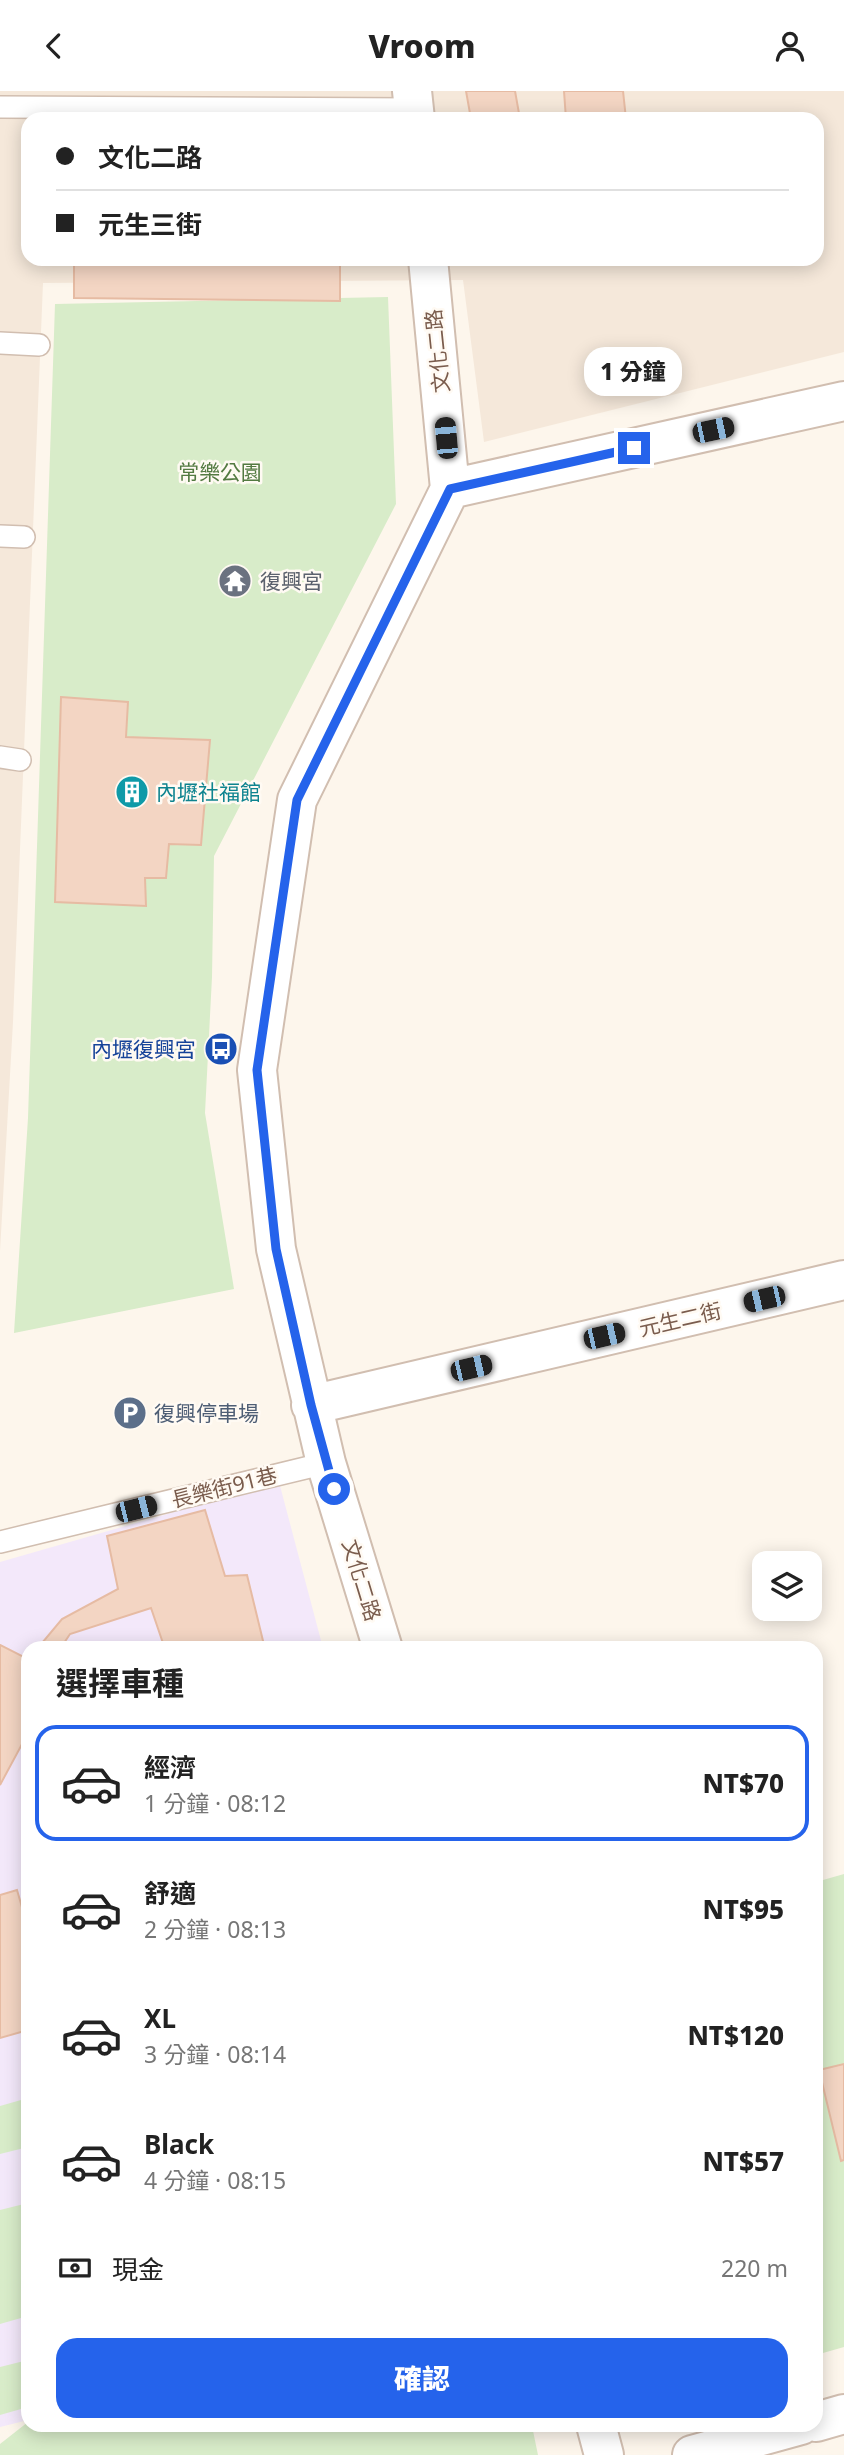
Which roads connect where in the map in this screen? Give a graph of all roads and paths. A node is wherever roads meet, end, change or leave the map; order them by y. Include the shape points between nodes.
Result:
1 (414, 106) edge
2 (0, 107) edge
3 (429, 266) edge
4 (0, 343) edge
5 (39, 345) dead end
6 (844, 401) edge
7 (450, 489) junction
8 (0, 536) edge
9 (24, 537) dead end
10 (844, 1280) edge
11 (311, 1405) junction
12 (326, 1463) junction
13 (0, 1542) edge
14 (381, 1641) edge
15 (844, 2414) edge
16 (823, 2420) edge
17 (598, 2432) edge
18 (776, 2432) edge
19 (604, 2455) edge
20 (692, 2455) edge

1 - 2 lane
3 - 7 street, 文化二路
4 - 5 lane
6 - 7 street
7 - 11 street, 文化二路 via 297,800 257,1070 276,1249
8 - 9 lane
10 - 11 street, 元生二街
11 - 12 street, 文化二路
12 - 13 lane, 長樂街91巷
12 - 14 street, 文化二路
15 - 16 street
17 - 19 street
18 - 20 street

